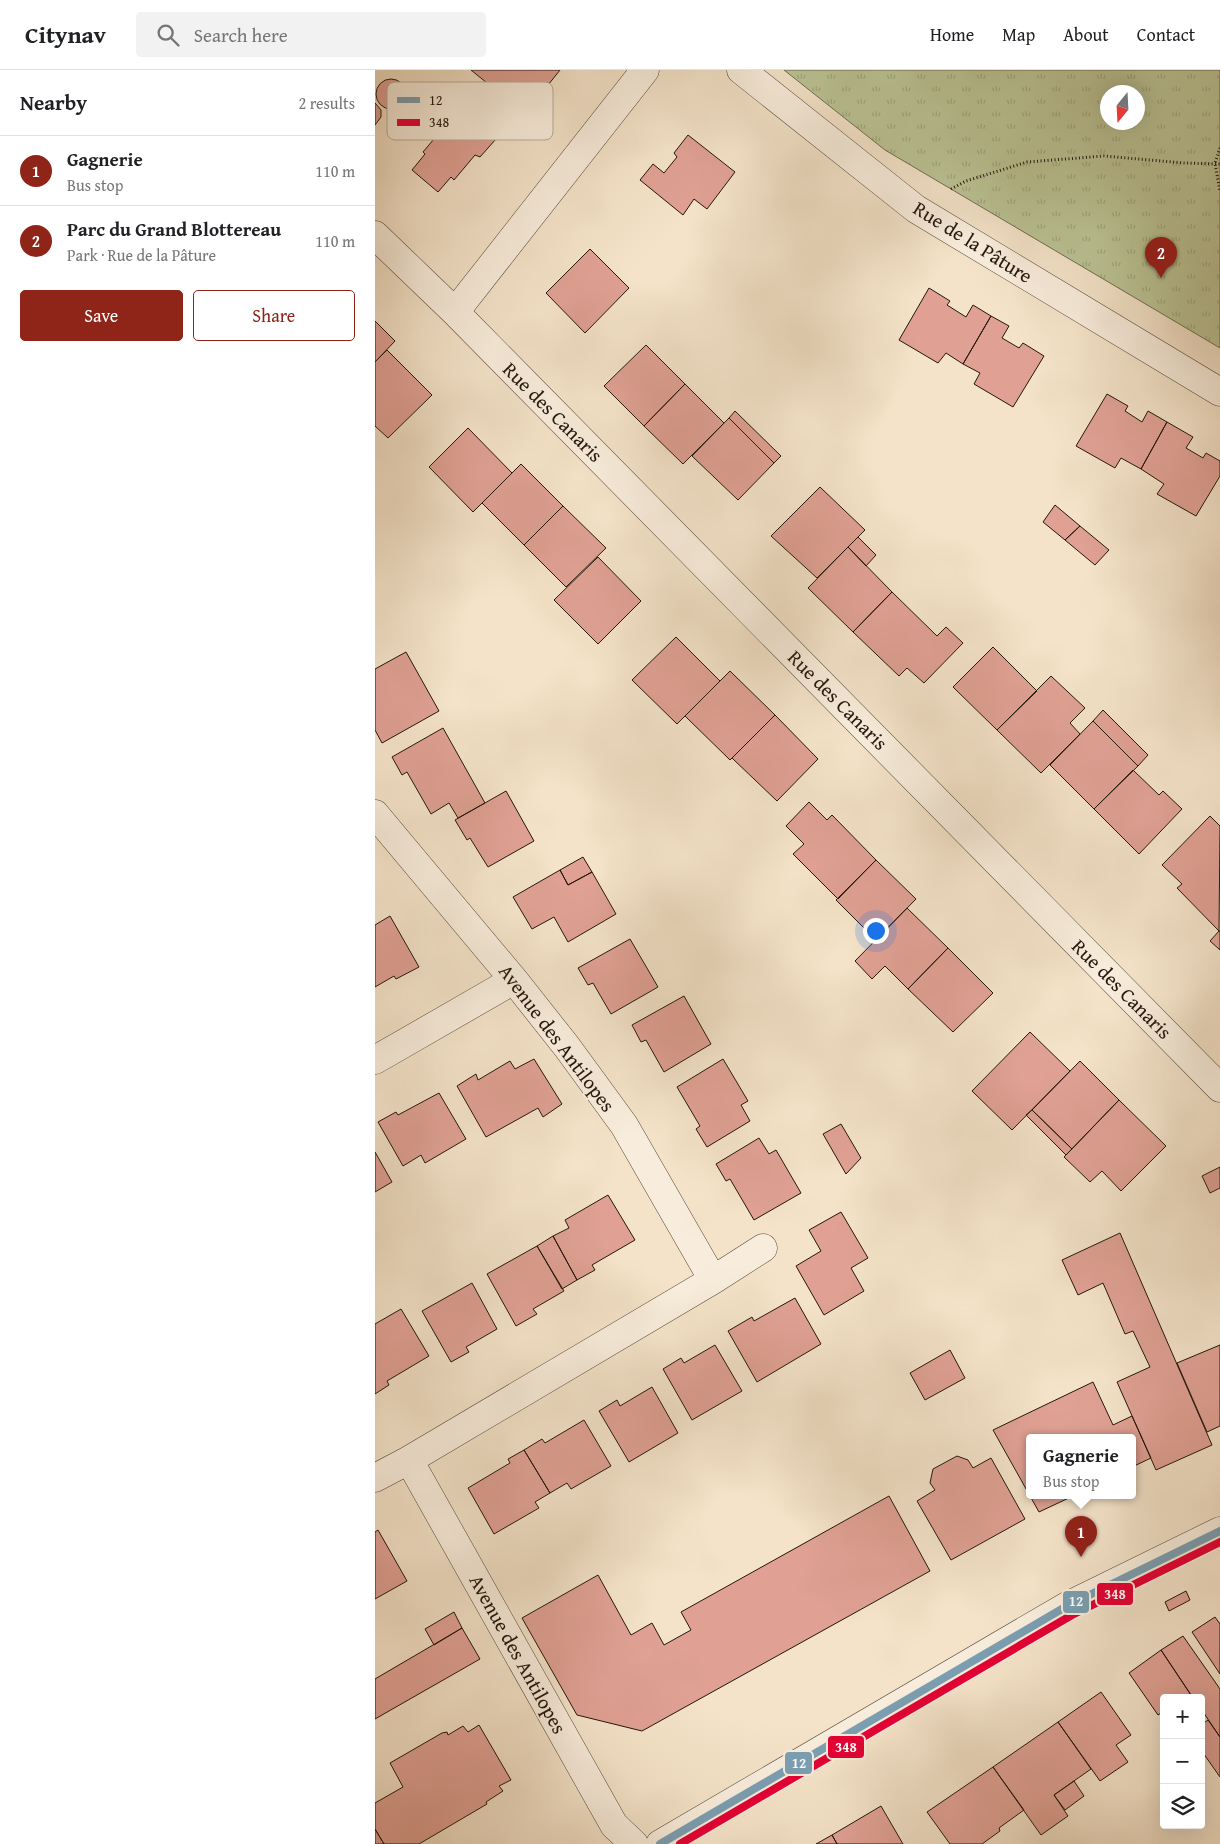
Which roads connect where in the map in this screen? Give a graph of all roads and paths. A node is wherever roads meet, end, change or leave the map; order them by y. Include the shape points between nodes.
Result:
1 (645, 70) edge
2 (741, 70) edge
3 (1220, 148) edge
4 (1215, 163) junction
5 (1220, 164) edge
6 (1220, 192) edge
7 (916, 209) junction
8 (375, 235) edge
9 (455, 312) junction
10 (1220, 392) edge
11 (375, 814) edge
12 (514, 980) junction
13 (375, 1060) edge
14 (1220, 1088) edge
15 (763, 1248) dead end
16 (713, 1280) junction
17 (409, 1460) junction
18 (375, 1478) edge
19 (1220, 1531) edge
20 (634, 1844) edge
21 (660, 1844) edge

1 - 9 street
2 - 7 street, Rue de la Pâture
3 - 4 path
4 - 5 path
4 - 6 path
4 - 7 path via 1104,156 1027,162 965,181
7 - 10 street, Rue de la Pâture
8 - 9 street, Rue des Canaris
9 - 14 street, Rue des Canaris
11 - 12 street, Avenue des Antilopes
12 - 13 street
12 - 16 street, Avenue des Antilopes via 623,1125
15 - 16 street
16 - 17 street
17 - 18 street
17 - 20 street, Avenue des Antilopes via 614,1825
19 - 21 street via 1067,1606

